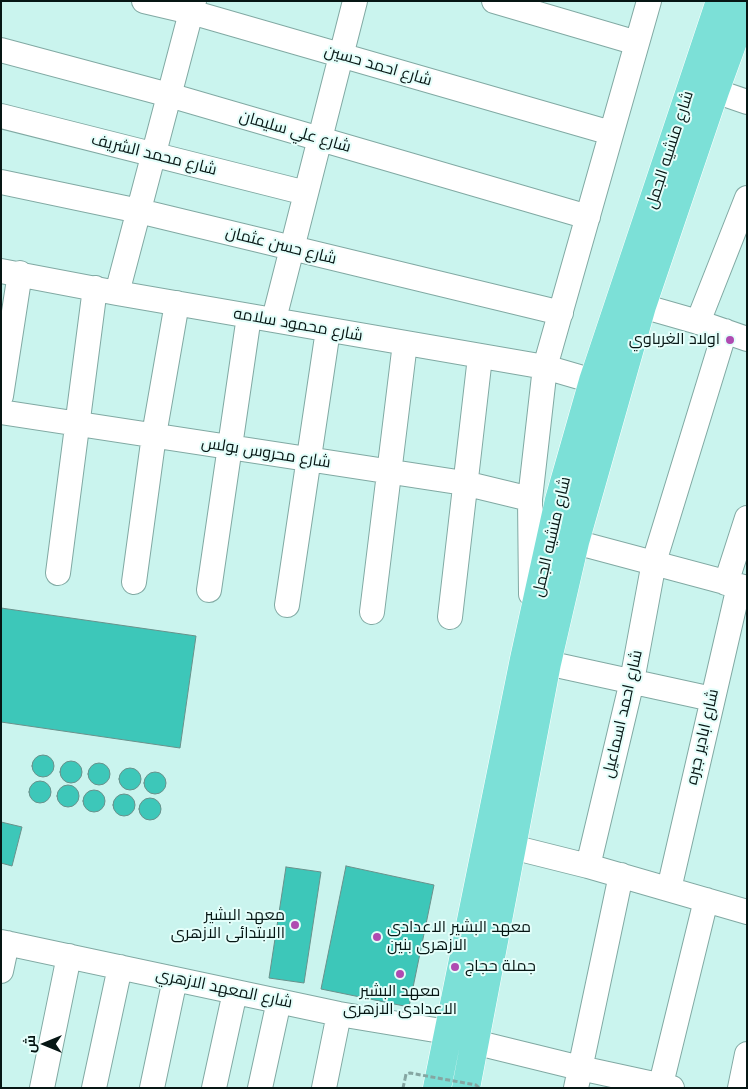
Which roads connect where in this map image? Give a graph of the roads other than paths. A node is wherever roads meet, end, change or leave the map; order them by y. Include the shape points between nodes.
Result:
1 (144, 1) edge
2 (355, 1) edge
3 (494, 1) edge
4 (648, 1) edge
5 (193, 7) edge
6 (739, 8) edge
7 (637, 43) junction
8 (1, 50) edge
9 (342, 55) junction
10 (715, 91) junction
11 (170, 95) junction
12 (747, 102) edge
13 (1, 116) edge
14 (612, 133) junction
15 (320, 140) junction
16 (154, 155) junction
17 (1, 182) edge
18 (306, 193) junction
19 (747, 198) edge
20 (139, 211) junction
21 (588, 217) junction
22 (292, 248) junction
23 (10, 272) edge
24 (106, 291) junction
25 (177, 303) junction
26 (642, 306) junction
27 (561, 313) junction
28 (249, 316) junction
29 (274, 319) junction
30 (698, 322) junction
31 (328, 330) junction
32 (736, 335) edge
33 (405, 343) junction
34 (480, 357) junction
35 (545, 367) junction
36 (593, 381) junction
37 (1, 396) edge
38 (1, 412) edge
39 (78, 424) junction
40 (154, 436) junction
41 (229, 447) junction
42 (308, 459) junction
43 (389, 472) junction
44 (464, 483) junction
45 (530, 499) junction
46 (747, 518) edge
47 (575, 542) junction
48 (654, 562) junction
49 (58, 573) dead end
50 (134, 582) dead end
51 (737, 585) edge
52 (209, 590) dead end
53 (287, 605) dead end
54 (372, 612) dead end
55 (450, 616) dead end
56 (532, 625) junction
57 (547, 663) junction
58 (632, 681) junction
59 (712, 698) junction
60 (512, 847) junction
61 (588, 866) junction
62 (621, 876) junction
63 (669, 889) junction
64 (706, 900) junction
65 (747, 912) edge
66 (4, 942) edge
67 (68, 956) junction
68 (120, 967) junction
69 (1, 971) edge
70 (175, 979) junction
71 (235, 992) junction
72 (279, 1001) junction
73 (339, 1014) junction
74 (447, 1032) junction
75 (474, 1042) junction
76 (747, 1054) edge
77 (578, 1078) edge
78 (664, 1087) edge
79 (42, 1088) edge
80 (94, 1088) edge
81 (152, 1088) edge
82 (214, 1088) edge
83 (260, 1088) edge
84 (324, 1088) edge
85 (437, 1088) edge
86 (466, 1088) edge
87 (740, 1088) edge

1 - 5 street, شارع احمد حسين
2 - 9 street
3 - 7 street
4 - 7 street
5 - 9 street, شارع احمد حسين
5 - 11 street
6 - 10 main road, شارع منشيه الجمل
6 - 36 main road, شارع منشيه الجمل
7 - 14 street
8 - 11 street, شارع علي سليمان
9 - 14 street, شارع احمد حسين
9 - 15 street
10 - 12 street
10 - 26 main road, شارع منشيه الجمل
11 - 15 street, شارع علي سليمان
11 - 16 street
13 - 16 street, شارع محمد الشريف
14 - 21 street
15 - 18 street
15 - 21 street, شارع علي سليمان
16 - 18 street, شارع محمد الشريف
16 - 20 street
17 - 20 street, شارع حسن عثمان
18 - 22 street
19 - 30 street
20 - 22 street, شارع حسن عثمان
20 - 24 street
21 - 27 street
22 - 27 street, شارع حسن عثمان
22 - 29 street
23 - 24 street, شارع محمود سلامه
23 - 37 street
24 - 25 street, شارع محمود سلامه
24 - 39 street
25 - 28 street, شارع محمود سلامه
25 - 40 street
26 - 30 street
26 - 47 main road, شارع منشيه الجمل
27 - 35 street
28 - 29 street, شارع محمود سلامه
28 - 41 street
29 - 31 street, شارع محمود سلامه
30 - 32 street
31 - 33 street, شارع محمود سلامه
31 - 42 street
32 - 48 street, شارع احمد اسماعيل
33 - 34 street, شارع محمود سلامه
33 - 43 street
34 - 35 street, شارع محمود سلامه
34 - 44 street
35 - 36 street, شارع محمود سلامه
35 - 45 street
36 - 56 main road, شارع منشيه الجمل via 558,500
38 - 39 street, شارع محروس بولس
39 - 40 street, شارع محروس بولس
39 - 49 street
40 - 41 street, شارع محروس بولس
40 - 50 street
41 - 42 street, شارع محروس بولس
41 - 52 street
42 - 43 street, شارع محروس بولس
42 - 53 street
43 - 44 street, شارع محروس بولس
43 - 54 street
44 - 45 street, شارع محروس بولس
44 - 55 street
45 - 56 street
46 - 51 street, شارع ابادير جبره
47 - 48 street
47 - 57 main road, شارع منشيه الجمل
48 - 51 street
48 - 58 street, شارع احمد اسماعيل
51 - 59 street, شارع ابادير جبره
56 - 74 main road, شارع منشيه الجمل
57 - 58 street
57 - 60 main road, شارع منشيه الجمل
58 - 59 street
58 - 61 street, شارع احمد اسماعيل
59 - 63 street, شارع ابادير جبره
60 - 61 street
60 - 75 main road, شارع منشيه الجمل
61 - 62 street
62 - 63 street
62 - 77 street
63 - 64 street
64 - 65 street
64 - 78 street
66 - 67 street, شارع المعهد الازهري
66 - 69 street
67 - 68 street, شارع المعهد الازهري
67 - 79 street
68 - 70 street, شارع المعهد الازهري
68 - 80 street
70 - 71 street, شارع المعهد الازهري
70 - 81 street
71 - 72 street, شارع المعهد الازهري
71 - 82 street
72 - 73 street, شارع المعهد الازهري
72 - 83 street
73 - 74 street, شارع المعهد الازهري
73 - 84 street
74 - 85 main road, شارع منشيه الجمل
75 - 77 street
75 - 86 main road, شارع منشيه الجمل
76 - 87 street
77 - 78 street

